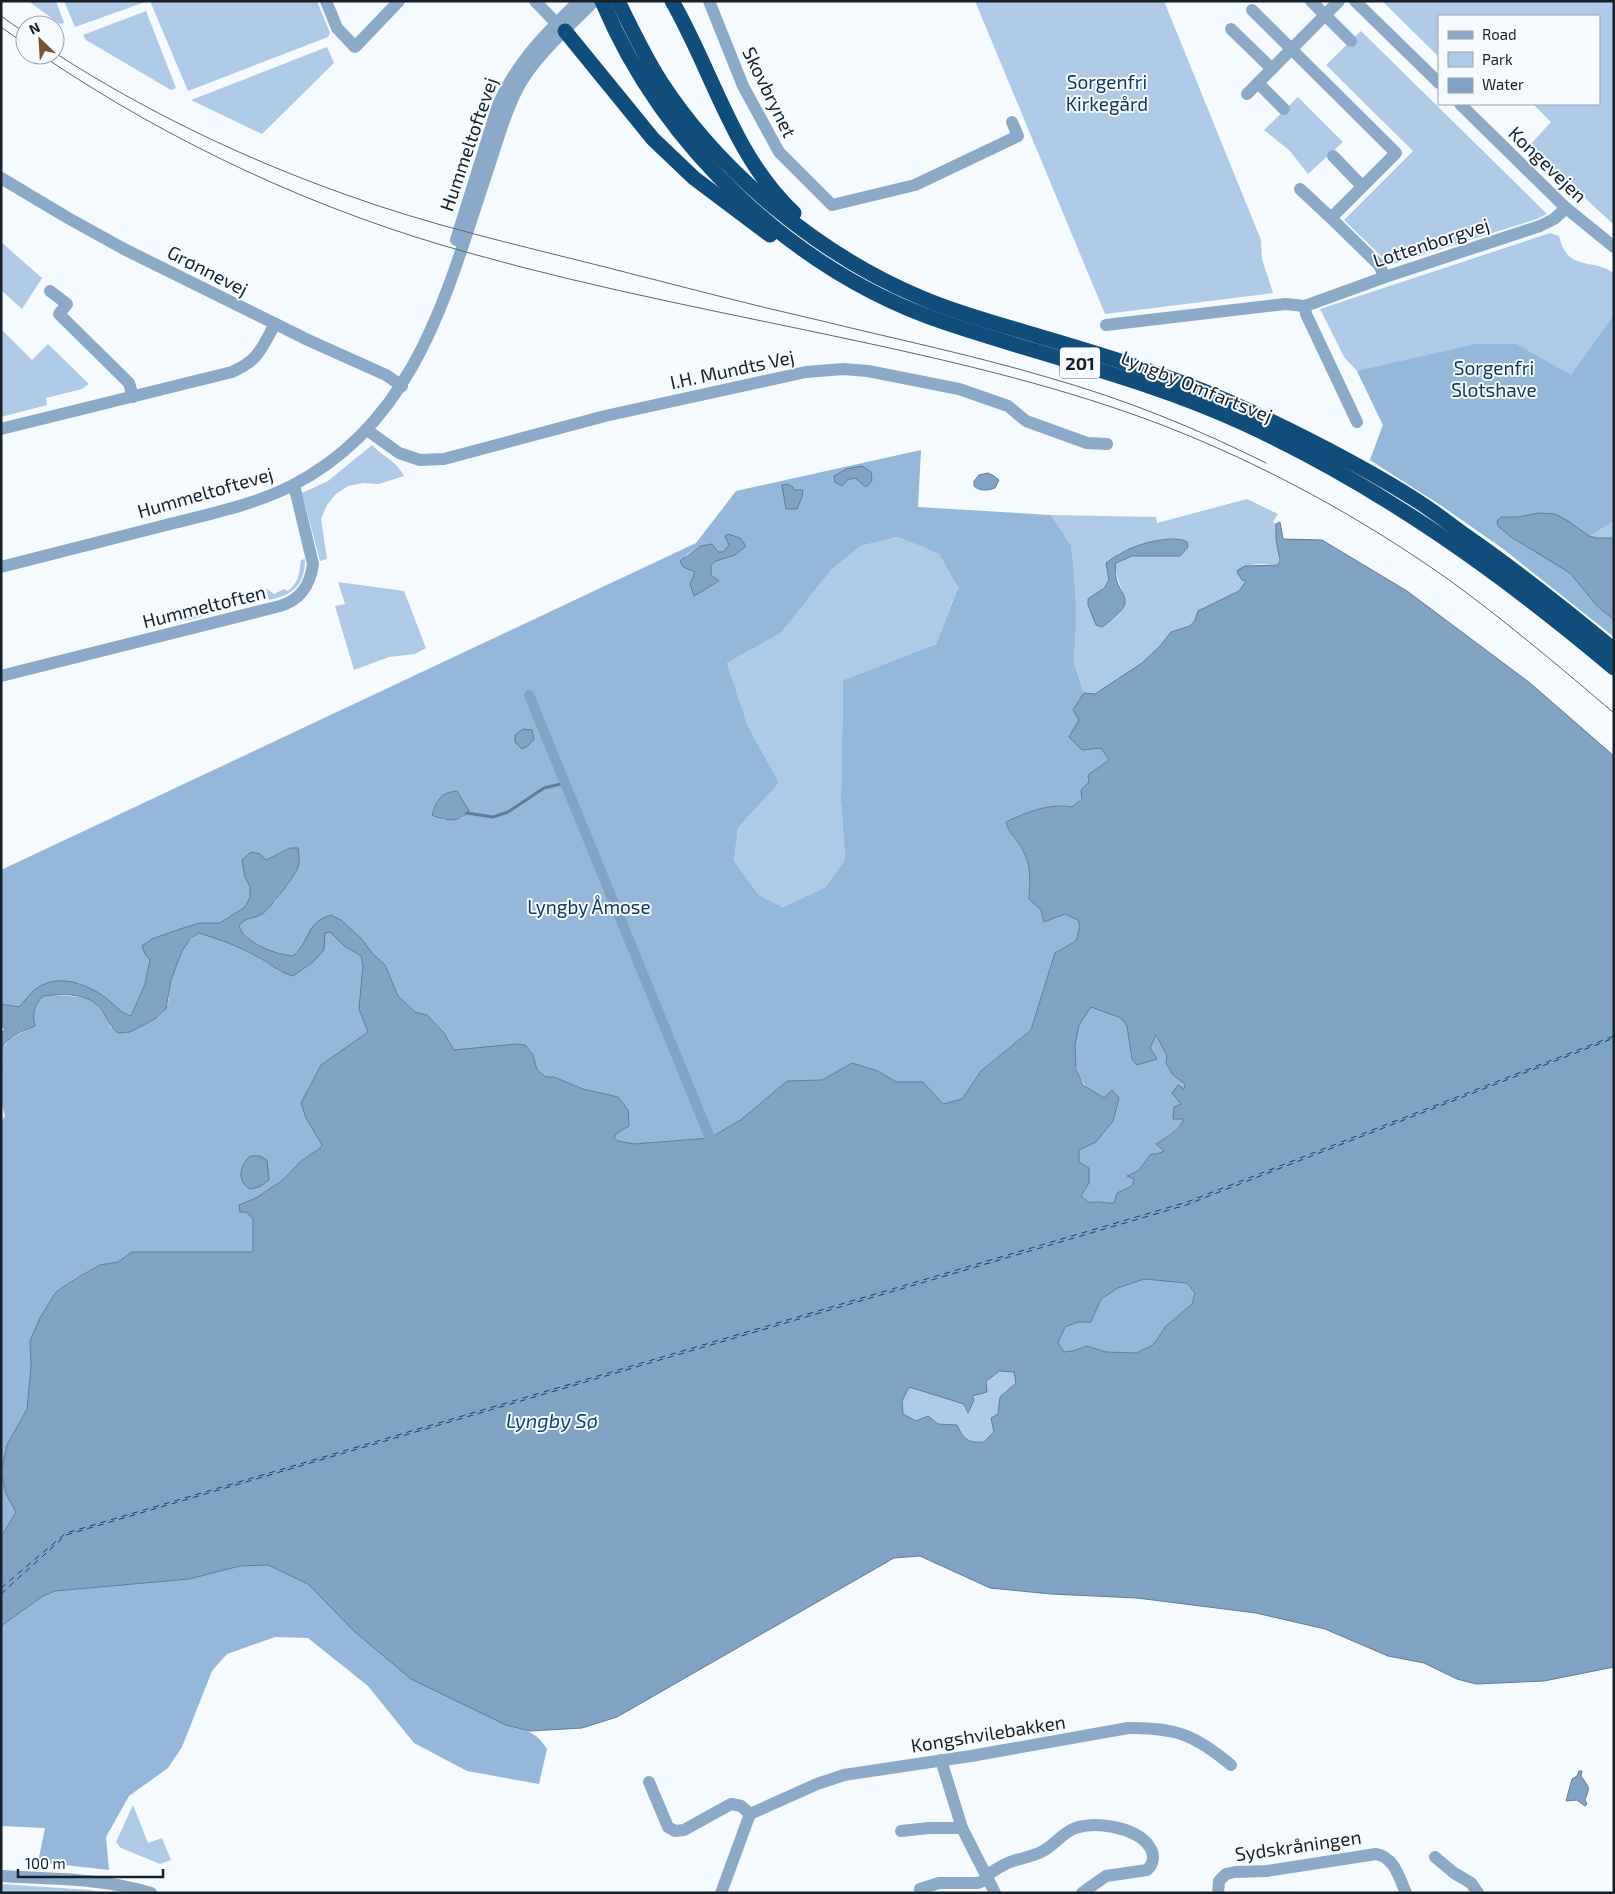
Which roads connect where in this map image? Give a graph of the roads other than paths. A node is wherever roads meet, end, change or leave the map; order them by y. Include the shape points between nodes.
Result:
1 (326, 1) edge
2 (399, 1) edge
3 (535, 1) edge
4 (594, 1) edge
5 (602, 1) edge
6 (618, 1) edge
7 (672, 1) edge
8 (709, 1) edge
9 (1311, 1) edge
10 (1339, 1) edge
11 (1355, 1) edge
12 (582, 6) edge
13 (1252, 10) dead end
14 (1325, 16) junction
15 (561, 27) junction
16 (1231, 29) dead end
17 (1351, 41) dead end
18 (1292, 50) junction
19 (1272, 70) junction
20 (1438, 82) edge
21 (1258, 83) junction
22 (1247, 94) dead end
23 (1461, 105) edge
24 (1284, 108) dead end
25 (1012, 122) dead end
26 (1333, 156) dead end
27 (1, 178) edge
28 (1362, 186) junction
29 (1300, 188) dead end
30 (1566, 208) junction
31 (1330, 218) junction
32 (1614, 247) edge
33 (812, 256) junction
34 (843, 258) junction
35 (1384, 277) junction
36 (50, 291) dead end
37 (1305, 306) junction
38 (275, 324) junction
39 (1106, 325) dead end
40 (402, 386) junction
41 (133, 396) junction
42 (1357, 422) dead end
43 (1, 429) edge
44 (367, 430) junction
45 (1107, 444) dead end
46 (294, 485) junction
47 (1, 567) edge
48 (1614, 650) edge
49 (1614, 668) edge
50 (1, 676) edge
51 (941, 1760) junction
52 (1231, 1765) dead end
53 (649, 1782) dead end
54 (750, 1814) junction
55 (962, 1828) junction
56 (901, 1831) dead end
57 (1434, 1857) dead end
58 (1, 1876) edge
59 (987, 1877) junction
60 (920, 1889) dead end
61 (151, 1893) edge
62 (721, 1893) edge
63 (995, 1893) edge
64 (1082, 1893) edge
65 (1218, 1893) edge
66 (1406, 1893) edge
67 (1478, 1893) edge

1 - 2 street via 337,28 356,47
3 - 15 street
4 - 12 street
5 - 33 highway, Lyngby Omfartsvej / 201 via 650,91 683,136 720,178
6 - 34 highway, Lyngby Omfartsvej / 201 via 661,82 694,126 730,167 783,215
7 - 34 highway via 745,151 764,180
8 - 25 street, Skovbrynet via 743,86 779,152 832,205 915,185 958,166 1018,136
9 - 14 street
10 - 14 street
11 - 20 street
12 - 15 street, Hummeltoftevej
13 - 18 street
14 - 17 street
14 - 18 street
15 - 33 highway via 653,139 694,178 767,233
15 - 40 street, Hummeltoftevej via 518,89 506,115 471,204 434,322
16 - 19 street
18 - 19 street
18 - 28 street via 1396,153
19 - 21 street
21 - 22 street
21 - 24 street
23 - 30 street, Kongevejen
26 - 28 street
27 - 38 street, Grønnevej via 124,249
28 - 31 street
29 - 31 street
30 - 32 street, Kongevejen
30 - 35 street, Lottenborgvej via 1540,226
31 - 35 street via 1379,265
33 - 49 highway, Lyngby Omfartsvej / 201 via 896,303 947,323 1162,389 1245,424 1331,467 1410,514 1505,580
34 - 48 highway, Lyngby Omfartsvej / 201 via 920,298 1165,376 1250,411 1335,454 1419,502 1513,569
35 - 37 street, Lottenborgvej
36 - 41 street via 67,304 59,314 130,384
37 - 39 street, Lottenborgvej via 1285,304
37 - 42 street
38 - 40 street, Grønnevej via 386,375
38 - 41 street via 258,354 247,365 232,372
40 - 44 street, Hummeltoftevej
41 - 43 street
44 - 45 street, I.H. Mundts Vej via 399,453 420,460 444,459 605,416 806,372 843,369 959,388 1008,406 1026,421 1087,443
44 - 46 street, Hummeltoftevej via 341,454
46 - 47 street, Hummeltoftevej via 219,512
46 - 50 street, Hummeltoften via 314,564 306,588 293,601
51 - 52 street, Kongshvilebakken via 1128,1728 1152,1728 1189,1736 1208,1746
51 - 54 street, Kongshvilebakken via 836,1778
51 - 55 street
53 - 54 street via 668,1827 675,1831 684,1830 731,1804 741,1806
54 - 62 street
55 - 56 street
55 - 59 street
57 - 67 street via 1471,1883
58 - 61 street via 96,1882
59 - 60 street via 978,1883 939,1883
59 - 63 street
59 - 64 street via 1007,1863 1042,1851 1068,1832 1083,1826 1121,1828 1150,1846 1153,1861 1147,1870 1106,1876
65 - 66 street, Sydskråningen via 1219,1881 1226,1874 1376,1854 1392,1863

